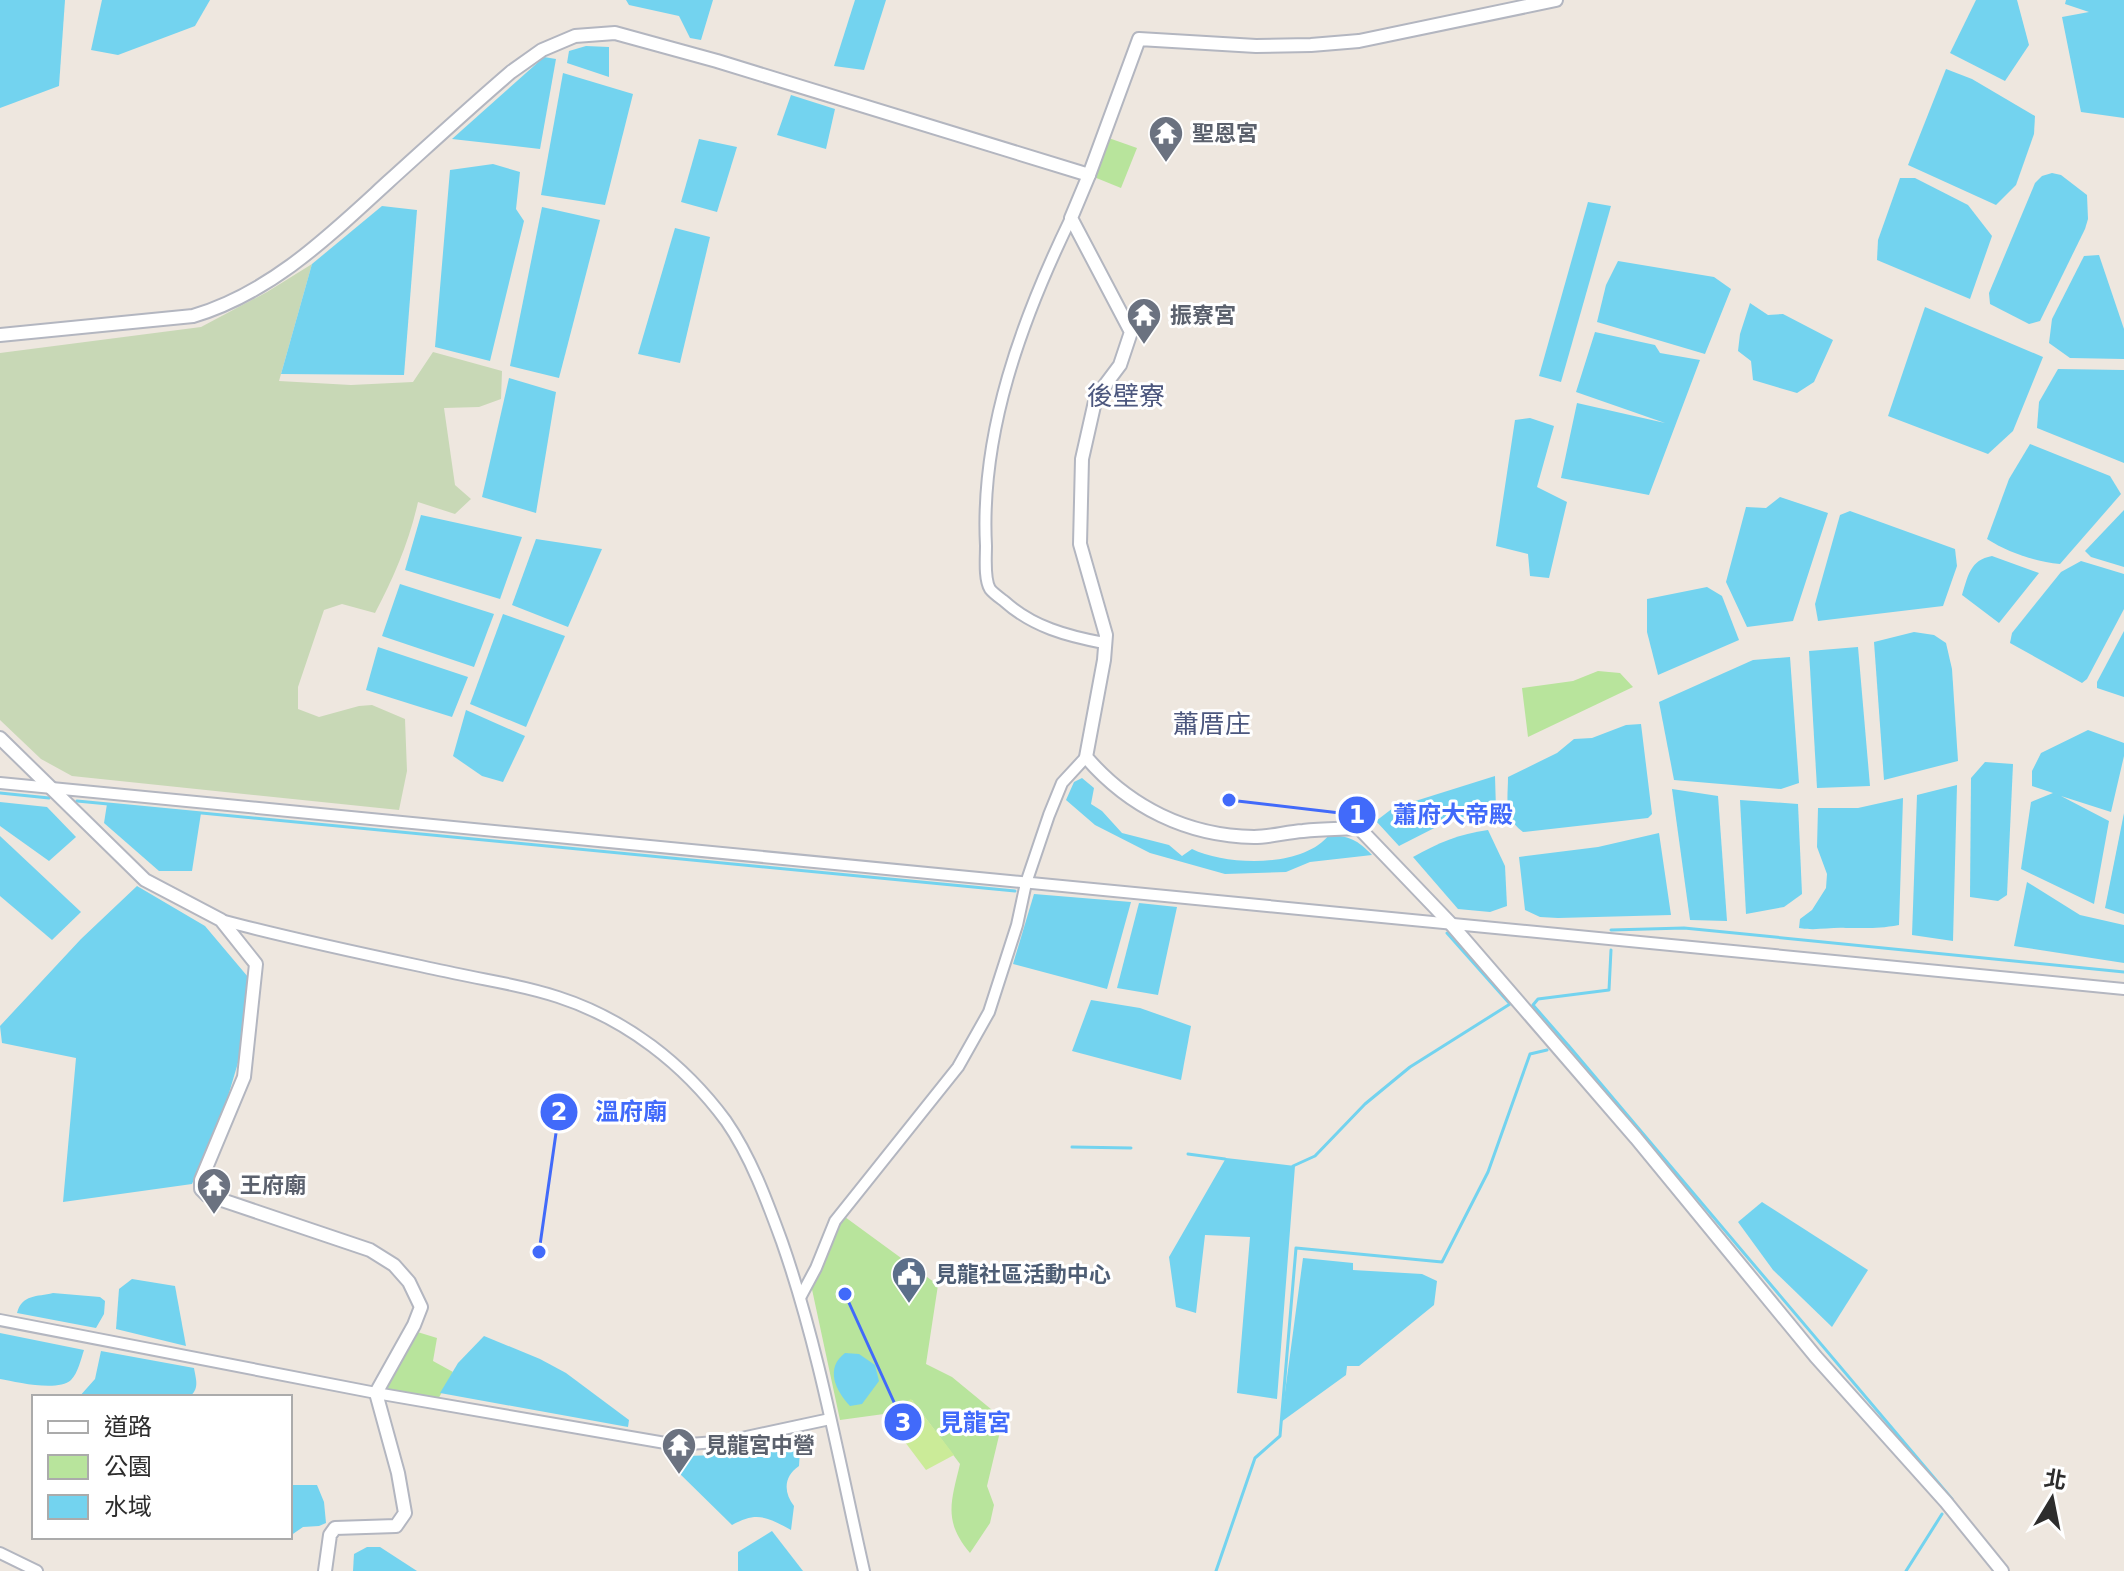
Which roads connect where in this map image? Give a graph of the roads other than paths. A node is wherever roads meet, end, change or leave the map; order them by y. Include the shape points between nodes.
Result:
1 (1556, 0) edge
2 (1089, 175) junction
3 (1071, 218) junction
4 (0, 335) edge
5 (1104, 643) junction
6 (0, 738) edge
7 (1086, 757) junction
8 (0, 783) edge
9 (51, 787) junction
10 (1026, 883) junction
11 (221, 920) junction
12 (1451, 924) junction
13 (2124, 989) edge
14 (801, 1296) junction
15 (0, 1320) edge
16 (376, 1393) junction
17 (830, 1419) junction
18 (0, 1553) edge
19 (37, 1571) edge
20 (325, 1571) edge
21 (864, 1571) edge
22 (2002, 1571) edge

1 - 2 street via 1359,41 1256,46 1139,39
2 - 3 street
2 - 4 street via 615,33 575,36 511,72 294,265 252,292 193,316
3 - 5 street via 1131,332 1120,365 1096,397 1082,459 1080,544
3 - 5 street via 1012,360 997,420 984,505 987,570 990,588 1038,624 1065,636
5 - 7 street
6 - 9 street
7 - 10 street via 1062,783
7 - 12 street via 1136,803 1169,821 1207,831 1254,837 1359,828
8 - 9 street
9 - 10 street
9 - 11 street via 145,880
10 - 12 street
10 - 14 street via 989,1012 958,1067 835,1221
11 - 14 street via 558,997 610,1019 654,1046 727,1122 769,1207
11 - 16 street via 256,964 244,1077 201,1189 370,1250 409,1282 421,1307
12 - 13 street
12 - 22 street
14 - 17 street
15 - 16 street
16 - 17 street via 677,1445 728,1441
16 - 20 street via 405,1513 396,1526 335,1528
17 - 21 street
18 - 19 street

